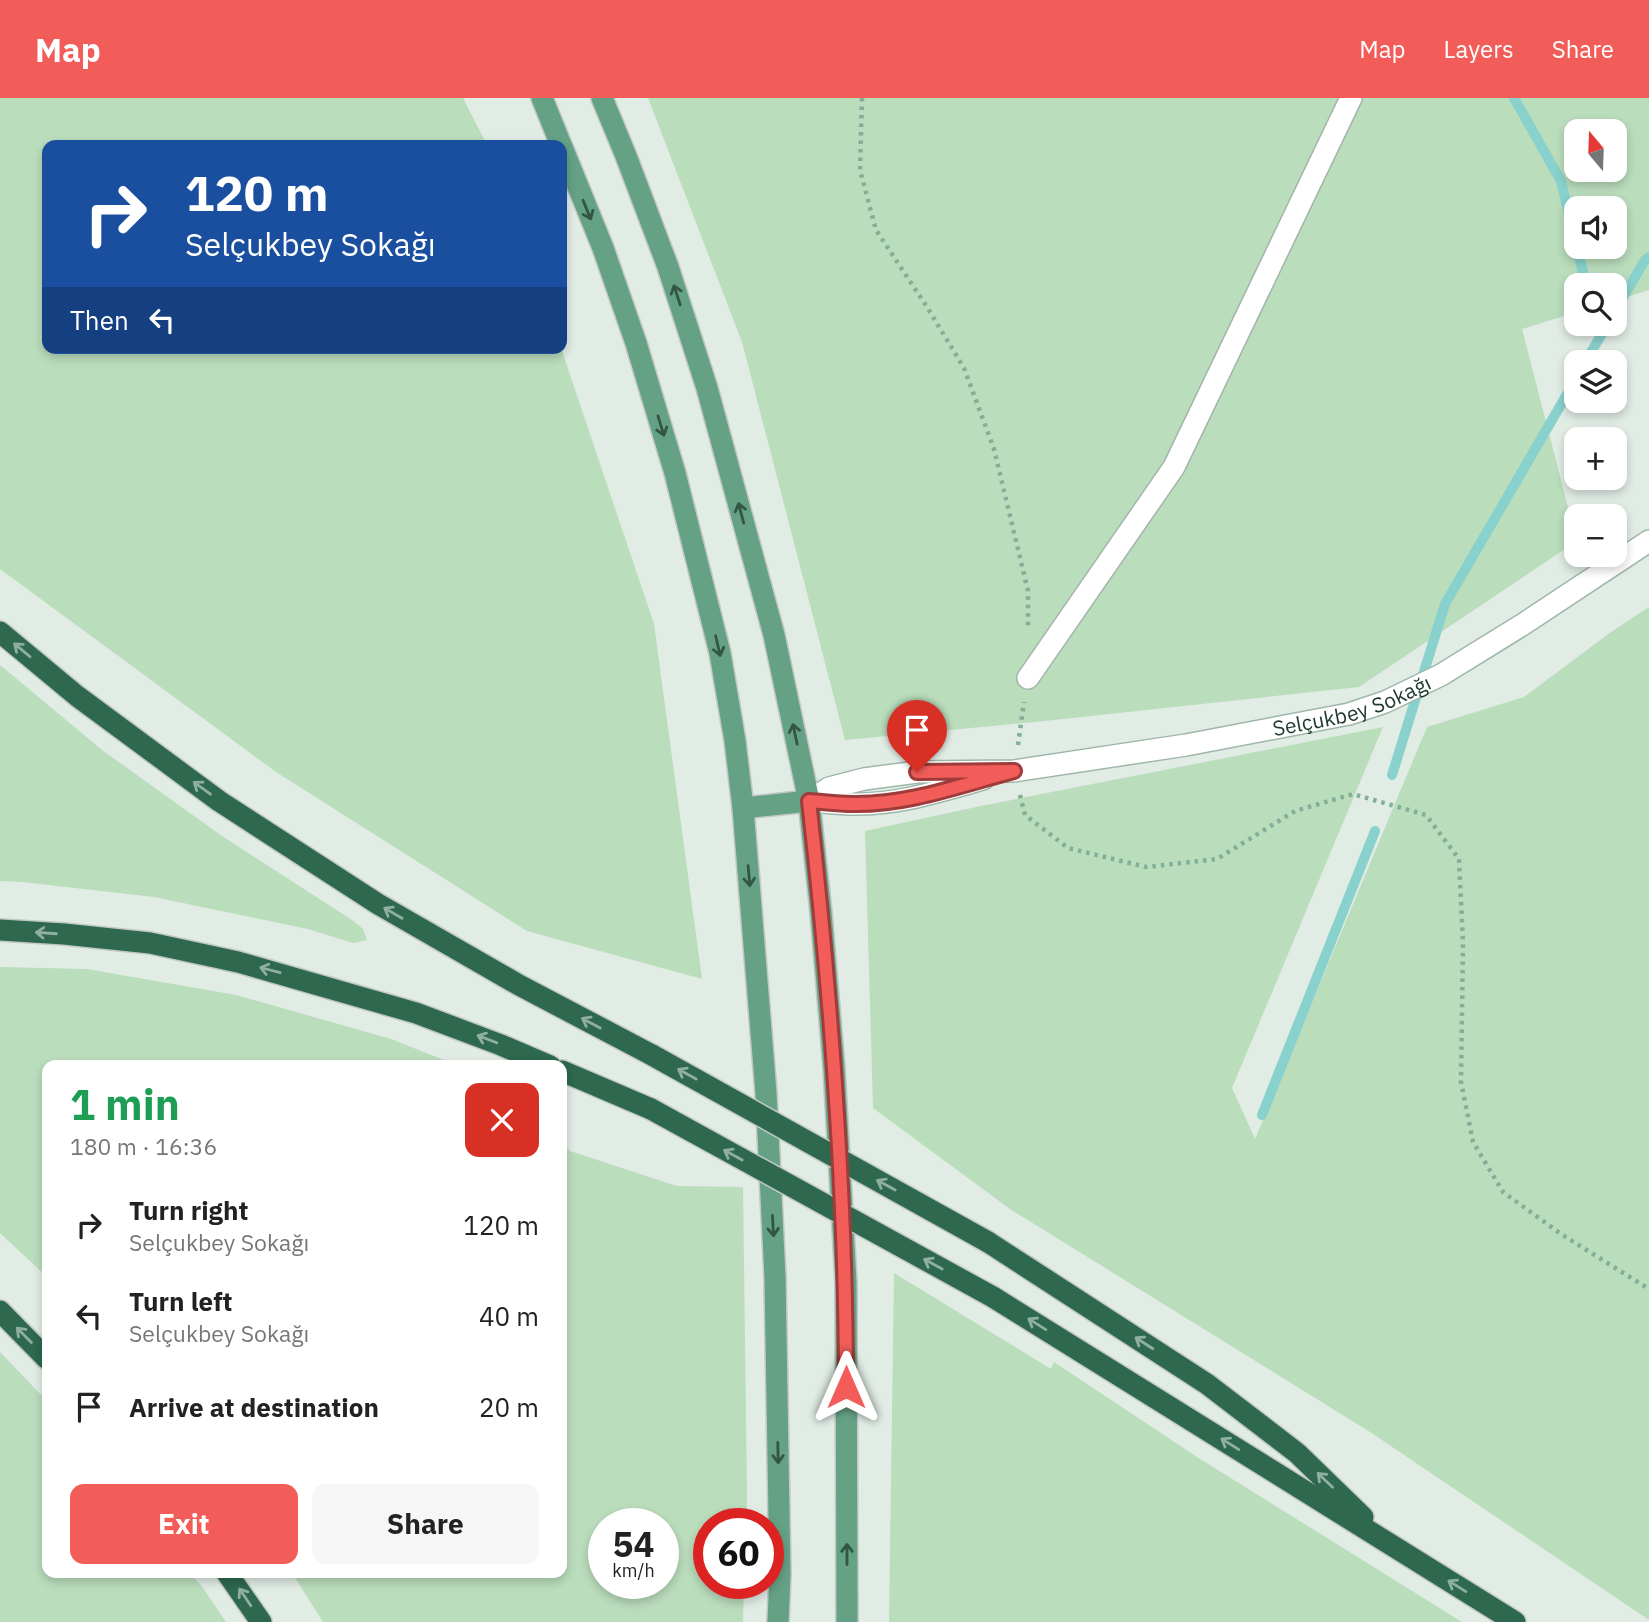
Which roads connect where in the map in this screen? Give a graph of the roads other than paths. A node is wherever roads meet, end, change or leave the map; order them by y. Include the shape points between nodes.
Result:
1 (542, 98) edge
2 (602, 98) edge
3 (1351, 98) edge
4 (559, 140) edge
5 (567, 161) edge
6 (1649, 541) edge
7 (0, 632) edge
8 (1028, 678) road end
9 (809, 801) junction
10 (743, 808) junction
11 (0, 930) edge
12 (536, 1060) edge
13 (567, 1073) edge
14 (0, 1311) edge
15 (42, 1354) edge
16 (1392, 1545) junction
17 (231, 1578) edge
18 (261, 1622) edge
19 (778, 1622) edge
20 (847, 1622) edge
21 (1515, 1622) edge

1 - 4 main road
9 -> 2 main road via 774,635 707,388 668,267
3 - 8 street via 1174,467
5 -> 10 main road via 603,248 675,473 720,653
6 - 9 street, Selçukbey Sokağı via 1441,675 1349,714 1014,771 921,797 853,804
16 -> 7 highway, bridge via 1297,1453 1207,1384 988,1242 366,897 219,801 77,696
9 - 10 main road
20 -> 9 main road via 846,1282 834,1068
10 -> 19 main road via 766,1093 775,1277
12 -> 11 highway via 416,1013 238,961 150,943
16 -> 13 highway, bridge via 993,1297 650,1109
15 -> 14 highway
21 -> 16 highway
18 -> 17 highway

